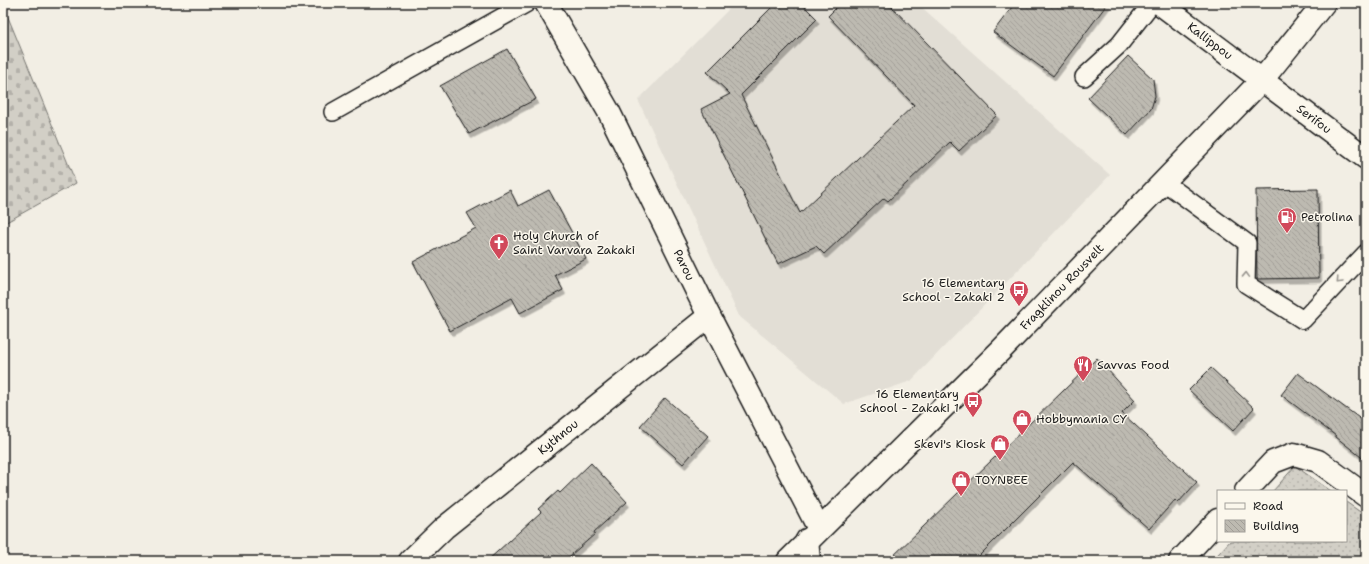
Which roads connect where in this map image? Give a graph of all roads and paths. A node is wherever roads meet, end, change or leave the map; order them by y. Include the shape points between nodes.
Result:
1 (527, 3) edge
2 (546, 3) edge
3 (1152, 3) edge
4 (1159, 3) edge
5 (1324, 3) edge
6 (1084, 77) dead end
7 (1262, 80) junction
8 (333, 112) dead end
9 (1366, 158) edge
10 (1164, 182) junction
11 (1366, 252) edge
12 (709, 316) junction
13 (1247, 490) edge
14 (1366, 496) edge
15 (1217, 521) edge
16 (812, 543) edge
17 (410, 561) edge
18 (788, 561) edge
19 (1180, 561) edge

1 - 8 lane
2 - 12 street, Parou via 609,112
3 - 6 lane via 1119,44
4 - 7 street, Kallippou
5 - 7 street, Fragklinou Rousvelt
7 - 9 street, Serifou
7 - 10 street, Fragklinou Rousvelt
11 -> 10 lane via 1303,320 1246,284 1247,243
10 - 16 street, Fragklinou Rousvelt
12 - 16 street, Parou
12 - 17 street, Kythnou via 444,528
13 - 14 street via 1273,462 1294,454 1318,461
15 - 19 street
16 - 18 street, Fragklinou Rousvelt

